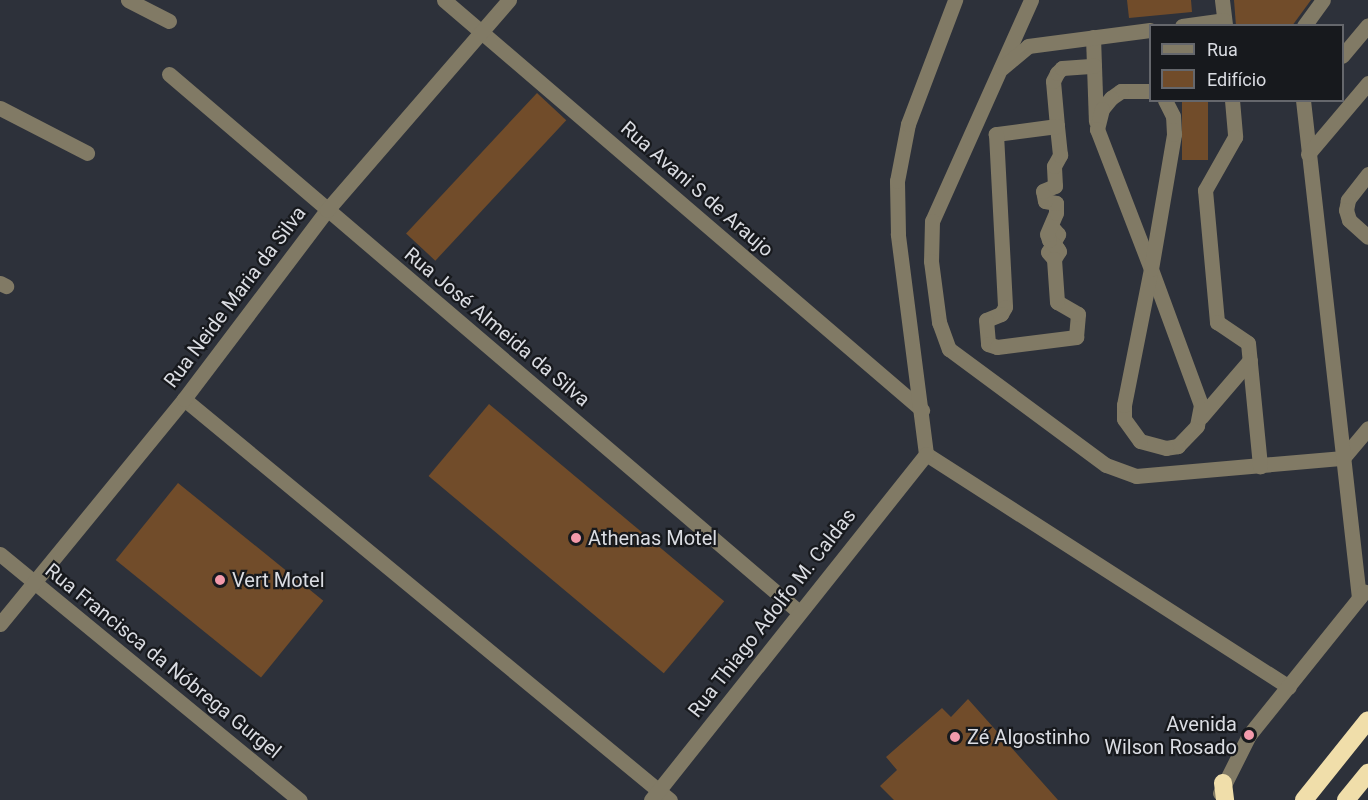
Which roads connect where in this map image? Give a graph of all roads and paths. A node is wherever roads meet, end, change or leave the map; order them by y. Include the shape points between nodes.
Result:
1 (128, 0) edge
2 (444, 0) edge
3 (509, 0) edge
4 (956, 0) edge
5 (1030, 0) edge
6 (1222, 0) edge
7 (1323, 0) edge
8 (169, 21) dead end
9 (1224, 23) edge
10 (1305, 24) edge
11 (1368, 25) edge
12 (1149, 30) edge
13 (481, 31) junction
14 (1093, 37) junction
15 (1344, 54) edge
16 (1094, 66) junction
17 (998, 72) junction
18 (169, 74) dead end
19 (1368, 82) edge
20 (1149, 91) edge
21 (1166, 102) edge
22 (1232, 102) edge
23 (1304, 102) edge
24 (0, 108) edge
25 (1057, 126) junction
26 (1097, 129) junction
27 (87, 153) dead end
28 (1308, 154) junction
29 (1368, 174) edge
30 (327, 210) junction
31 (1368, 237) edge
32 (1150, 269) junction
33 (1250, 360) junction
34 (184, 399) junction
35 (922, 410) junction
36 (1201, 417) junction
37 (1368, 428) edge
38 (926, 454) junction
39 (1343, 458) junction
40 (1260, 466) junction
41 (0, 554) edge
42 (34, 583) junction
43 (1364, 593) edge
44 (798, 611) junction
45 (0, 624) edge
46 (1289, 687) junction
47 (1368, 720) edge
48 (1368, 773) edge
49 (1222, 794) edge
50 (660, 797) edge
51 (300, 800) edge
52 (1304, 800) edge
53 (1346, 800) edge

1 - 8 street
2 - 13 street, Rua Avani S de Araujo
3 - 13 street, Rua Neide Maria da Silva
4 - 35 street via 908,124 897,181 898,234
5 - 17 street
6 - 9 street
7 - 10 street
11 - 15 street
12 - 14 street
13 - 30 street, Rua Neide Maria da Silva
13 - 35 street, Rua Avani S de Araujo
14 - 16 street
14 - 17 street via 1028,46
16 - 25 street via 1062,69 1057,73 1053,81
16 - 26 street
17 - 40 street via 932,221 939,322 949,349 1122,473 1159,475
18 - 30 street, Rua José Almeida da Silva
19 - 28 street
20 - 26 street via 1122,91 1116,95 1102,110
21 - 32 street via 1173,116 1174,134
22 - 33 street via 1235,137 1205,190 1217,322 1248,343
23 - 28 street
24 - 27 street
25 - 25 street via 1001,131 994,139 1005,307 1001,314 987,320 988,344 996,347 1076,337 1078,314 1057,302 1054,252 1058,234 1051,226 1056,204 1044,201 1043,191 1055,186 1054,166 1060,155
26 - 32 street
28 - 39 street
29 - 31 street via 1348,200 1346,210 1349,220
30 - 34 street, Rua Neide Maria da Silva
30 - 44 street, Rua José Almeida da Silva
32 - 36 street via 1197,395
32 - 36 street via 1124,419 1140,441 1166,448 1178,446
33 - 36 street
33 - 40 street
34 - 42 street, Rua Neide Maria da Silva
34 - 50 street
35 - 38 street
37 - 39 street
38 - 44 street, Rua Thiago Adolfo M. Caldas
38 - 46 street
39 - 40 street
39 - 43 street
41 - 42 street, Rua Francisca da Nóbrega Gurgel
42 - 45 street, Rua Neide Maria da Silva
42 - 51 street, Rua Francisca da Nóbrega Gurgel
43 - 46 street
44 - 50 street, Rua Thiago Adolfo M. Caldas
46 - 49 street via 1249,735
47 - 52 highway
48 - 53 highway

